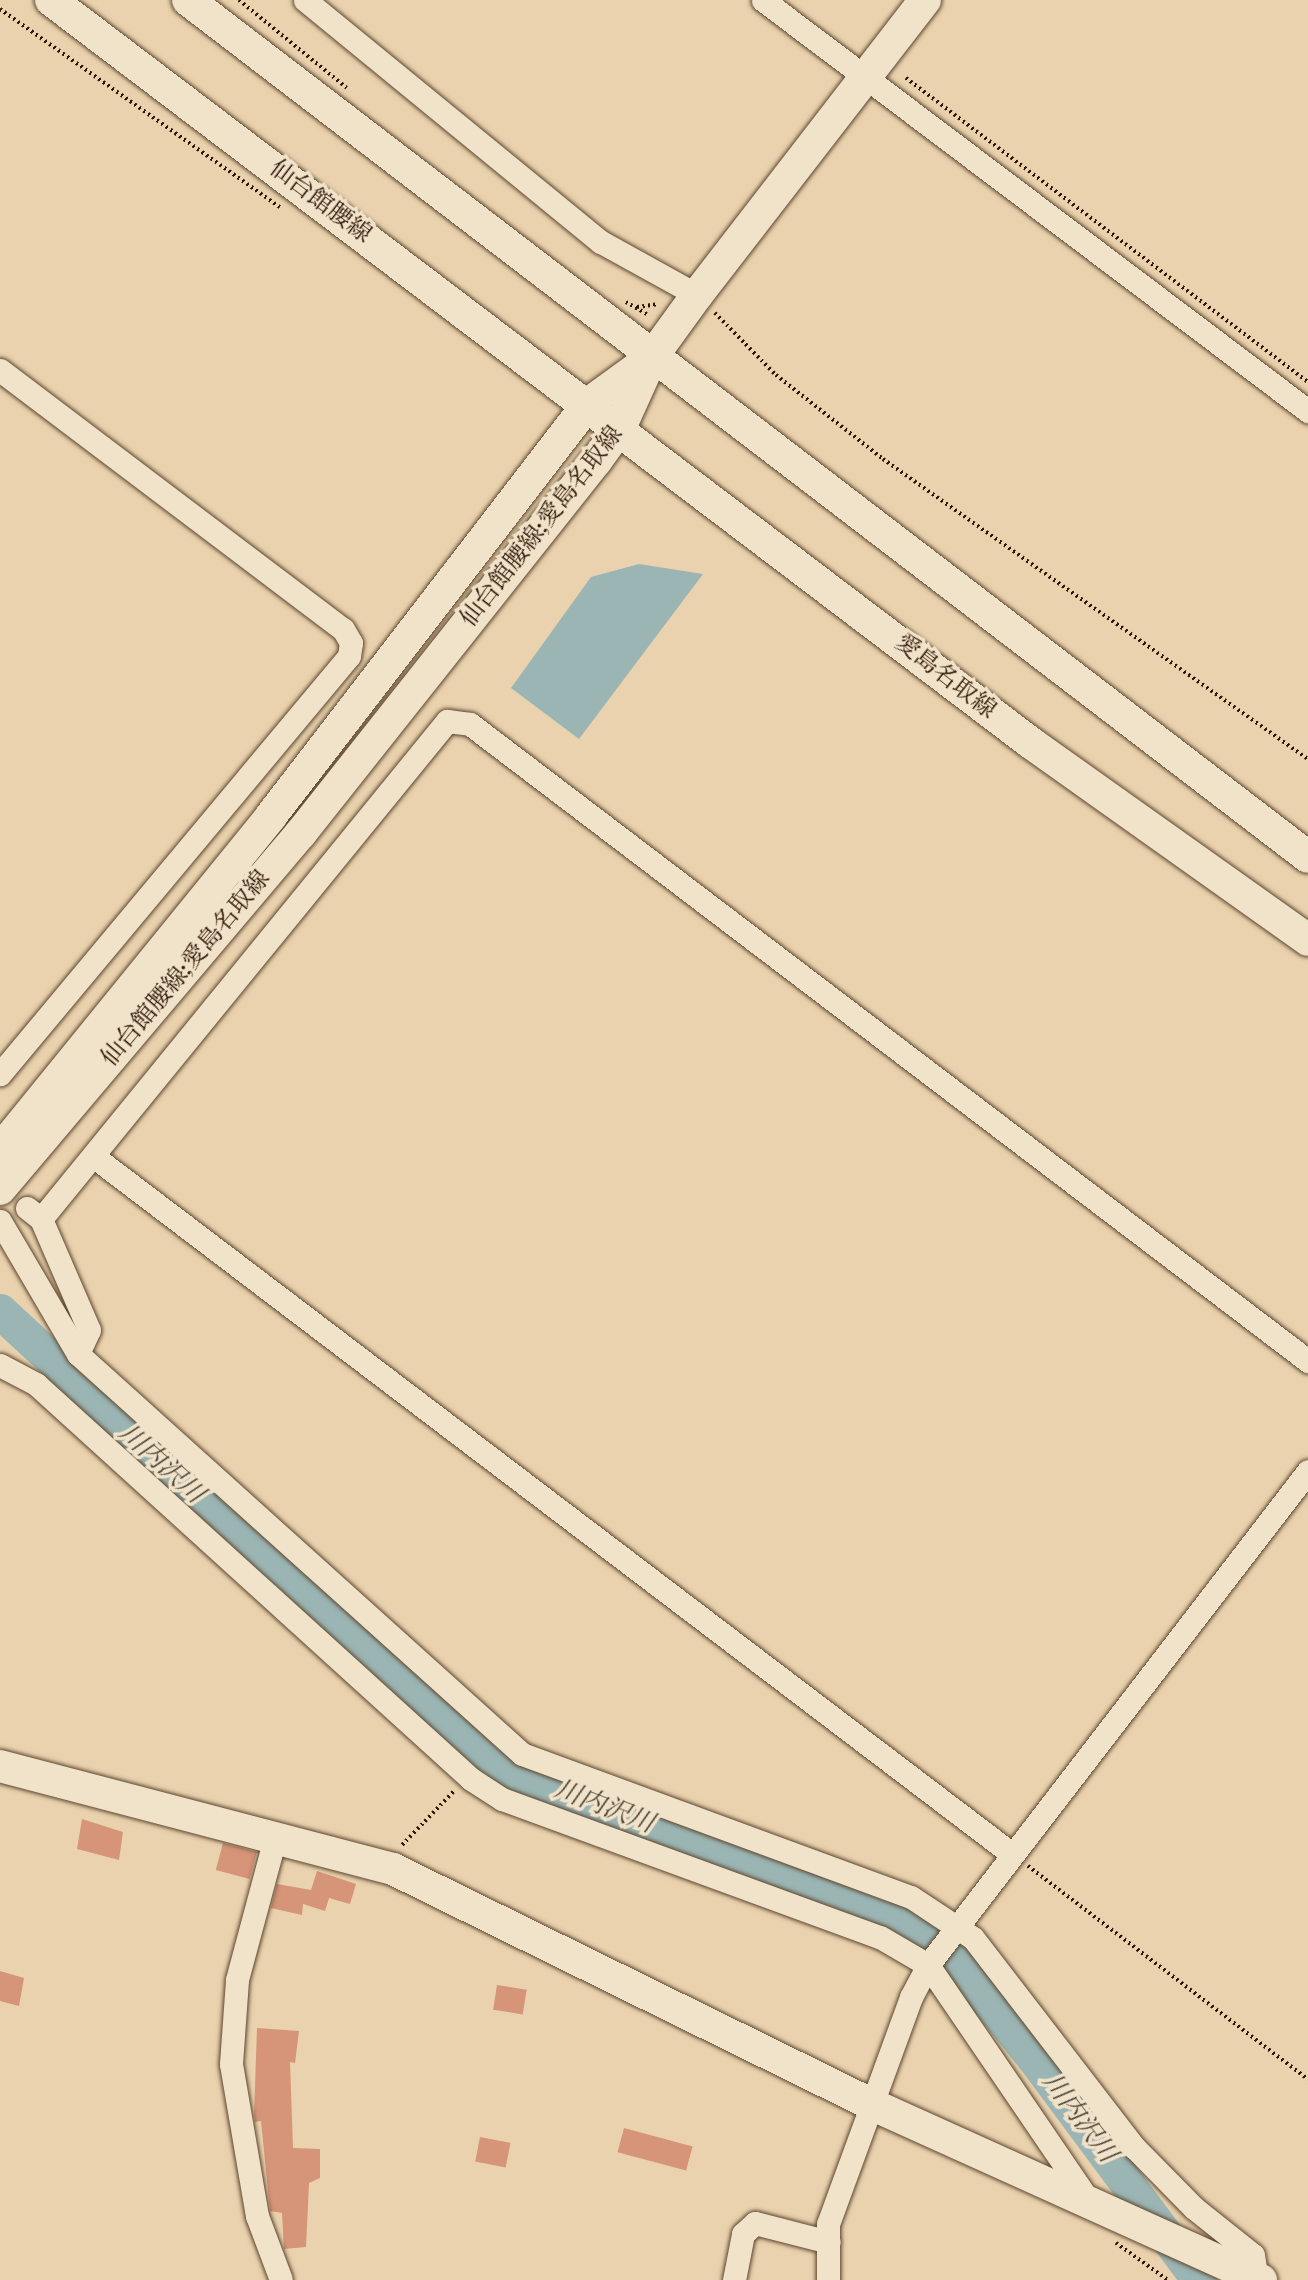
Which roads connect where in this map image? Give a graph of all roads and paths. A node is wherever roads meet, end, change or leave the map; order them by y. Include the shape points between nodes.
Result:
1 (51, 0) edge
2 (188, 0) edge
3 (305, 0) edge
4 (764, 0) edge
5 (925, 0) edge
6 (0, 9) edge
7 (906, 78) dead end
8 (866, 79) junction
9 (287, 212) dead end
10 (697, 295) junction
11 (652, 357) junction
12 (0, 370) edge
13 (1308, 382) edge
14 (588, 404) junction
15 (1308, 411) edge
16 (620, 428) junction
17 (1308, 759) edge
18 (1308, 857) edge
19 (1308, 940) edge
20 (0, 1074) edge
21 (0, 1150) edge
22 (93, 1156) junction
23 (0, 1189) edge
24 (0, 1221) edge
25 (78, 1354) junction
26 (1308, 1361) edge
27 (0, 1365) edge
28 (1308, 1471) edge
29 (0, 1766) edge
30 (471, 1779) junction
31 (276, 1834) junction
32 (1012, 1854) junction
33 (393, 1869) junction
34 (956, 1932) junction
35 (931, 1962) junction
36 (1308, 2079) edge
37 (873, 2105) junction
38 (1106, 2211) junction
39 (829, 2242) junction
40 (1251, 2276) edge
41 (281, 2280) edge
42 (734, 2280) edge
43 (828, 2280) edge

1 - 14 main road, 仙台館腰線
2 - 11 main road
3 - 10 street via 601,242
4 - 8 street
5 - 8 main road
6 - 9 path
7 - 13 path
8 - 10 main road
8 - 15 street
10 - 11 main road
10 - 17 path via 776,375 883,459
11 - 14 main road, 仙台館腰線;愛島名取線
11 - 16 main road, 仙台館腰線;愛島名取線
11 - 18 main road via 988,607
12 - 20 street via 343,629 351,643 349,656
14 - 16 main road, 愛島名取線
14 - 21 main road, 仙台館腰線;愛島名取線 via 237,859
16 - 19 main road, 愛島名取線 via 1031,743
16 - 23 main road, 仙台館腰線;愛島名取線 via 301,833
22 - 25 street via 34,1213 89,1330
22 - 26 street via 447,721 470,724
22 - 32 street
24 - 25 street
25 - 34 street via 522,1754 911,1897
27 - 30 street via 36,1384
28 - 32 street
29 - 31 main road
30 - 33 path via 402,1844
30 - 35 street via 502,1799 880,1937
31 - 33 main road
31 - 41 street via 237,1980 231,2064 257,2216
32 - 34 street
32 - 36 path
33 - 37 main road
34 - 35 street
34 - 40 street via 1164,2180 1253,2255
35 - 37 street
35 - 38 street
37 - 38 main road
37 - 39 street via 828,2224
38 - 40 main road
39 - 42 street via 755,2223 743,2234
39 - 43 street

